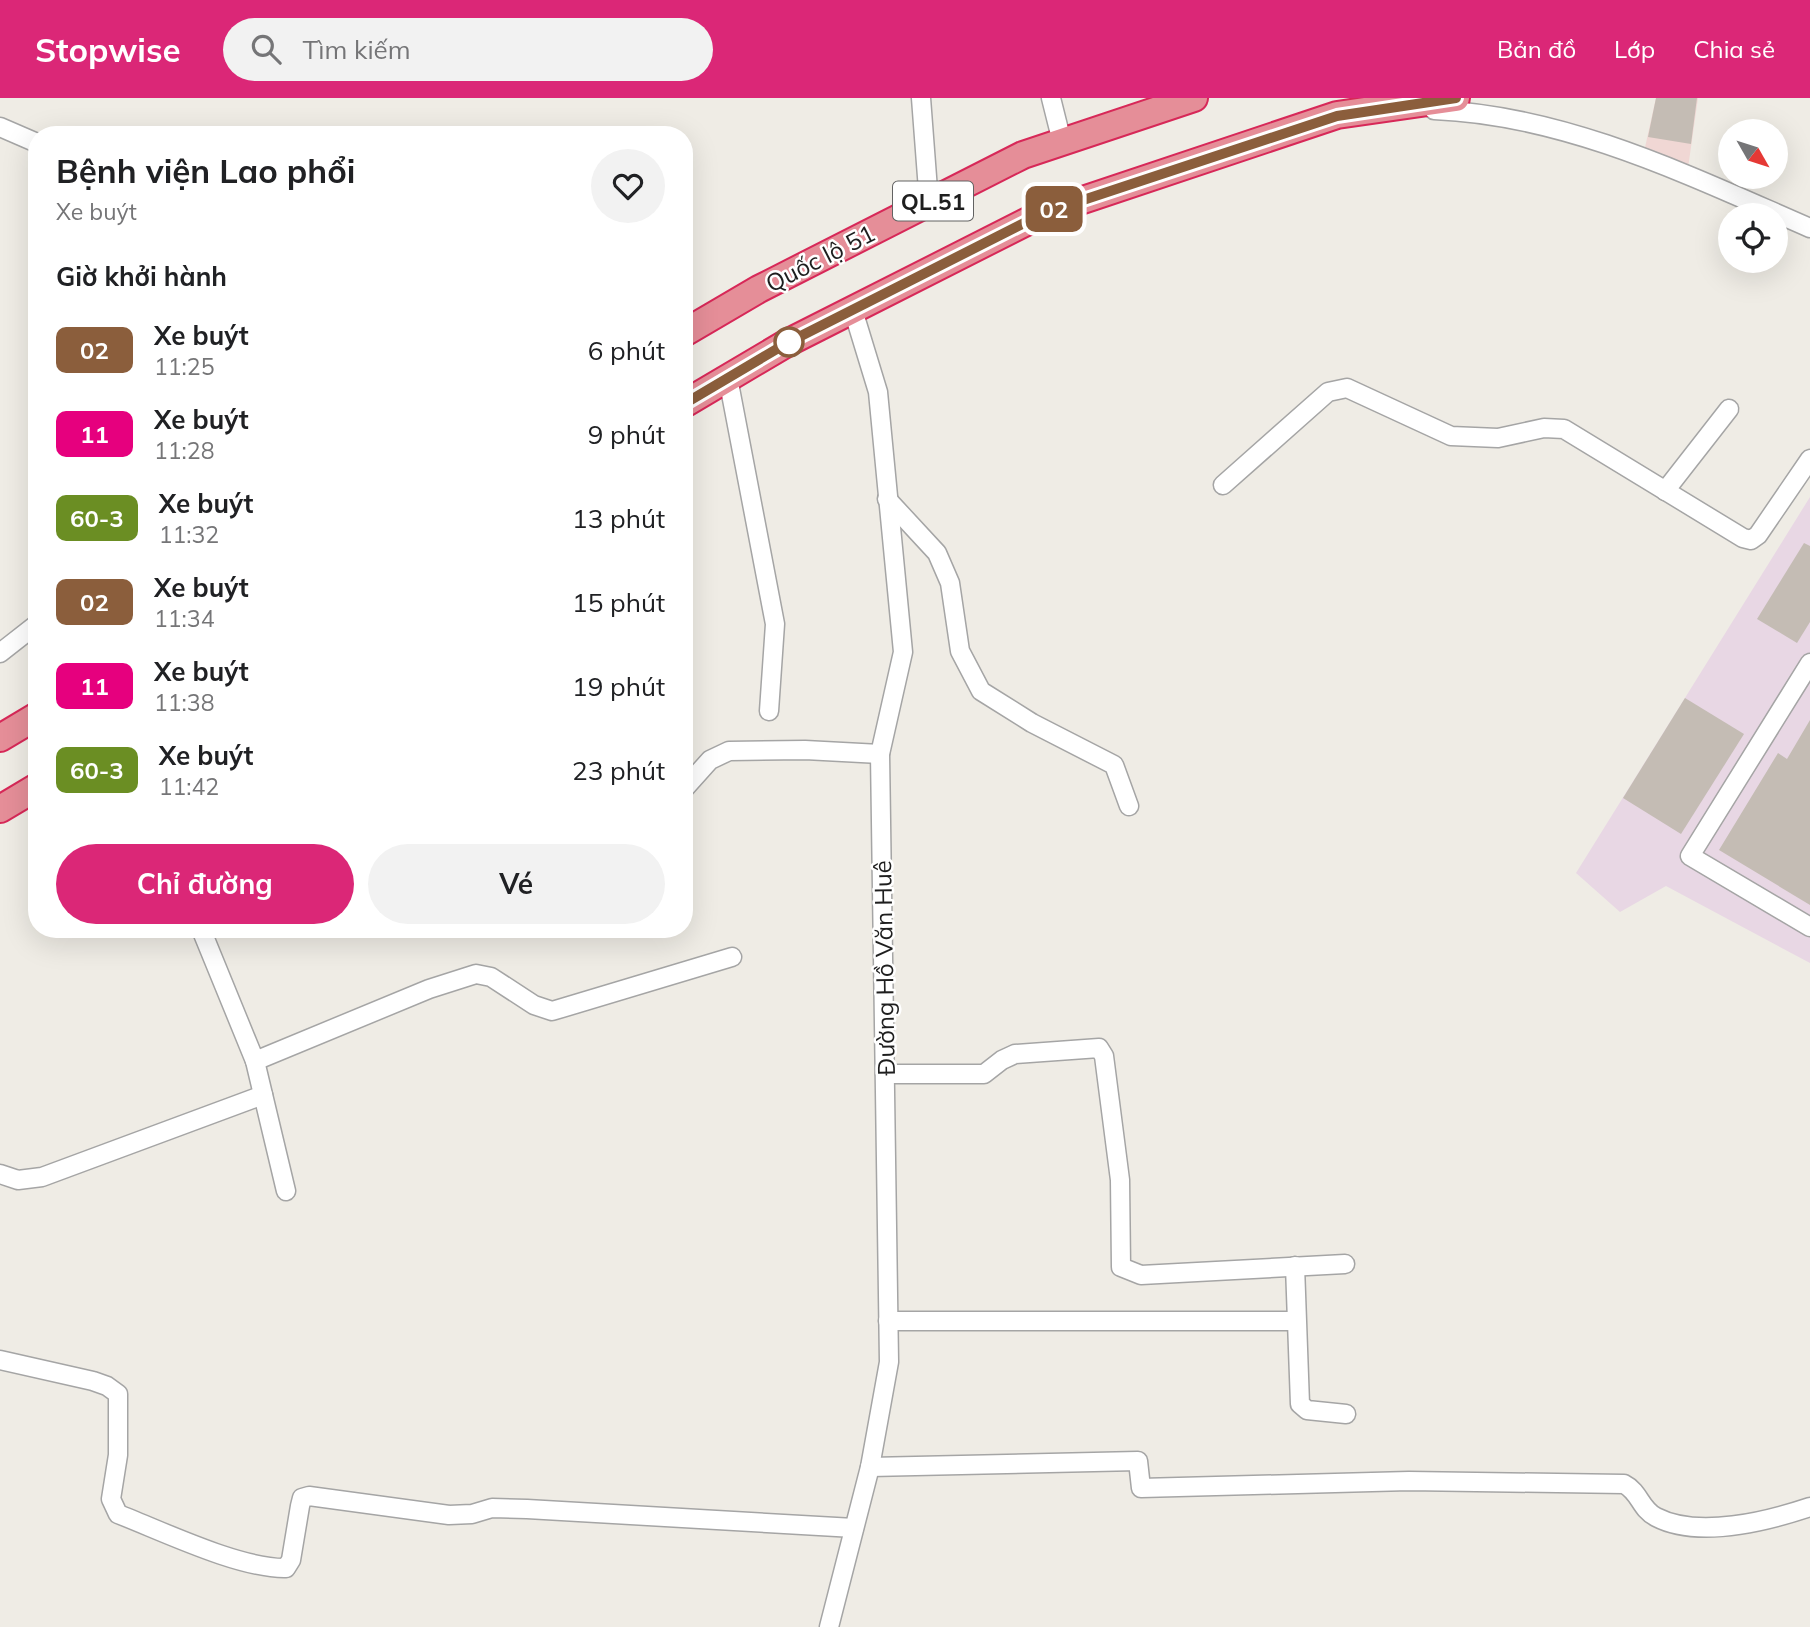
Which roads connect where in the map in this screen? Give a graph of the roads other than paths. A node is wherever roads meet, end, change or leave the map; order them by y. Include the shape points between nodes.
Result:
1 (921, 98) edge
2 (1051, 98) edge
3 (1194, 98) edge
4 (1456, 98) edge
5 (1385, 108) junction
6 (0, 127) edge
7 (28, 139) edge
8 (1062, 142) junction
9 (929, 202) junction
10 (1810, 228) edge
11 (853, 310) junction
12 (718, 313) junction
13 (693, 317) edge
14 (693, 328) edge
15 (729, 378) junction
16 (693, 399) edge
17 (1729, 409) dead end
18 (1810, 459) edge
19 (1223, 485) dead end
20 (1665, 491) junction
21 (887, 499) junction
22 (28, 631) edge
23 (0, 653) edge
24 (1810, 663) edge
25 (769, 711) dead end
26 (28, 721) edge
27 (0, 738) edge
28 (880, 754) junction
29 (693, 779) edge
30 (28, 792) edge
31 (1129, 806) dead end
32 (0, 809) edge
33 (1810, 927) edge
34 (205, 938) edge
35 (732, 957) dead end
36 (255, 1061) junction
37 (885, 1074) junction
38 (263, 1095) junction
39 (0, 1174) edge
40 (286, 1191) dead end
41 (1345, 1264) dead end
42 (1296, 1266) junction
43 (888, 1321) junction
44 (1295, 1321) junction
45 (0, 1360) edge
46 (1346, 1415) dead end
47 (870, 1467) junction
48 (1810, 1507) edge
49 (854, 1528) junction
50 (829, 1627) edge

1 - 9 street
2 - 8 street
3 - 8 highway, Quốc lộ 51 / QL.51
4 - 5 highway, QL.51
5 - 10 street via 1483,112 1584,137 1684,173
5 - 11 highway, QL.51 via 1337,116 1044,213
6 - 7 street
8 - 9 highway, Quốc lộ 51 / QL.51 via 1023,155
9 - 12 highway, Quốc lộ 51 / QL.51
11 - 15 highway, QL.51
11 - 21 street, Đường Hồ Văn Huê via 878,392
12 - 13 street
12 - 14 highway, Quốc lộ 51 / QL.51
15 - 16 highway, QL.51
15 - 25 street via 775,624
17 - 20 street
18 - 20 street via 1751,540
19 - 20 street via 1328,393 1347,388 1451,436 1499,438 1544,428 1564,429
21 - 28 street, Đường Hồ Văn Huê via 903,652
21 - 31 street via 937,553 950,583 960,651 981,691 1114,765
22 - 23 street
24 - 33 street via 1690,856
26 - 27 highway
28 - 29 street via 729,751 710,760
28 - 37 street, Đường Hồ Văn Huê
30 - 32 highway
34 - 36 street
35 - 36 street via 552,1011 491,977 475,974
36 - 38 street
37 - 42 street via 984,1074 1015,1054 1099,1048 1104,1056 1120,1181 1121,1268 1141,1275
37 - 43 street, Đường Hồ Văn Huê
38 - 39 street via 42,1177 18,1180
38 - 40 street
41 - 42 street
42 - 44 street
43 - 44 street
43 - 47 street, Đường Hồ Văn Huê via 886,1388
44 - 46 street via 1302,1407
45 - 49 street via 107,1385 118,1394 118,1455 111,1499 118,1514 271,1568 286,1568 291,1560 302,1498 309,1496 449,1516 492,1508 527,1509
47 - 48 street via 1138,1461 1142,1488 1409,1481 1624,1484 1635,1489 1646,1511 1657,1518 1722,1527 1773,1519
47 - 49 street, Đường Hồ Văn Huê
49 - 50 street, Đường Hồ Văn Huê

